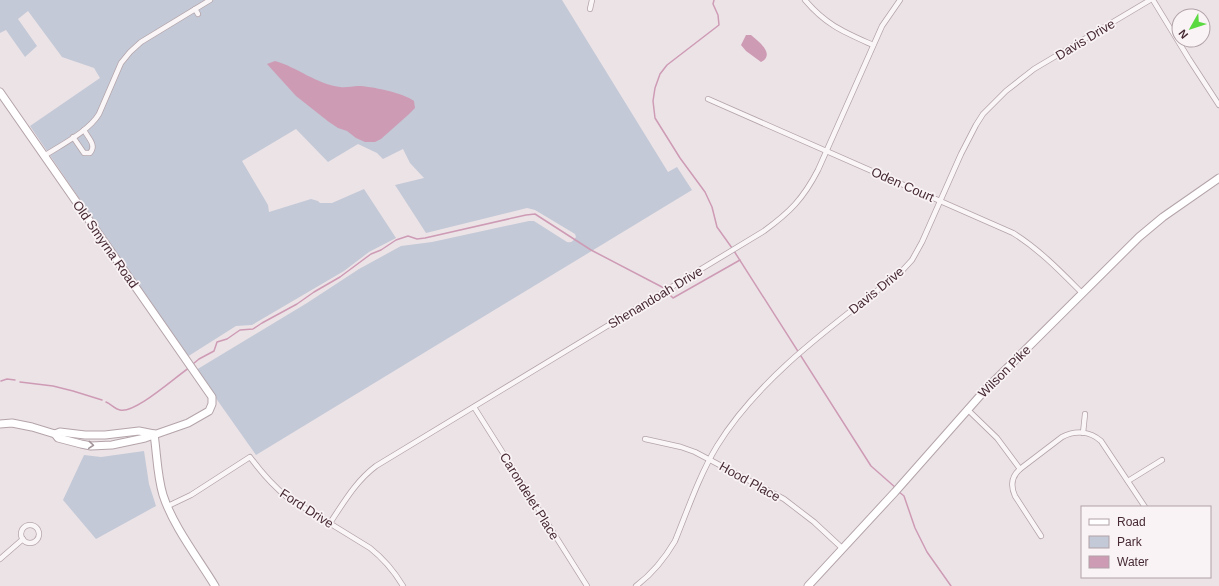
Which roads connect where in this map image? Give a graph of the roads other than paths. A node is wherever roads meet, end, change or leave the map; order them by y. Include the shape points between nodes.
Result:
1 (210, 0) edge
2 (592, 0) edge
3 (805, 0) edge
4 (900, 0) edge
5 (1152, 0) edge
6 (195, 9) junction
7 (590, 9) dead end
8 (198, 14) dead end
9 (873, 45) junction
10 (0, 92) edge
11 (708, 99) dead end
12 (1219, 105) edge
13 (84, 130) junction
14 (73, 137) junction
15 (828, 151) junction
16 (44, 156) junction
17 (1219, 178) edge
18 (941, 201) junction
19 (1082, 293) junction
20 (474, 407) junction
21 (967, 409) junction
22 (1085, 414) dead end
23 (0, 424) edge
24 (1083, 432) junction
25 (154, 434) junction
26 (645, 439) dead end
27 (710, 459) junction
28 (1162, 460) dead end
29 (1020, 469) junction
30 (1128, 482) junction
31 (168, 506) junction
32 (1144, 506) edge
33 (330, 523) junction
34 (1041, 536) dead end
35 (23, 539) dead end
36 (842, 548) junction
37 (0, 558) edge
38 (215, 586) edge
39 (403, 586) edge
40 (587, 586) edge
41 (636, 586) edge
42 (808, 586) edge

1 - 6 street
2 - 7 street
3 - 9 street via 827,22
4 - 9 street, Shenandoah Drive via 882,26
5 - 12 street
5 - 18 street, Davis Drive via 1034,69 1006,91 976,125
6 - 8 street
6 - 13 street via 141,42 127,55 119,66 98,114 92,124
9 - 15 street, Shenandoah Drive
10 - 16 street, Old Smyrna Road
11 - 15 street, Oden Court
13 - 14 street
13 - 14 street via 93,145 90,153 84,153
14 - 16 street
15 - 18 street, Oden Court
15 - 20 street, Shenandoah Drive via 809,187 790,211 764,231
16 - 25 street, Old Smyrna Road via 212,397 208,411 182,425
17 - 19 street, Wilson Pike via 1152,226
18 - 19 street, Oden Court via 1000,226 1030,243
18 - 27 street, Davis Drive via 922,242 900,273 836,322 752,399
19 - 21 street, Wilson Pike
20 - 33 street, Shenandoah Drive via 364,475
20 - 40 street, Carondelet Place
21 - 29 street via 997,438
21 - 36 street, Wilson Pike
22 - 24 street
23 - 25 street via 20,424 55,434 58,438 70,442 96,446 123,443
24 - 29 street via 1070,433 1062,437
24 - 30 street via 1101,441
25 - 31 street via 161,484
26 - 27 street, Hood Place via 681,446
27 - 36 street, Hood Place via 784,499
27 - 41 street, Davis Drive via 670,550
28 - 30 street
29 - 34 street via 1013,477 1013,492
30 - 32 street
31 - 33 street, Ford Drive via 191,495 250,457 276,488
31 - 38 street
33 - 39 street, Ford Drive via 381,557
35 - 37 street
36 - 42 street, Wilson Pike

